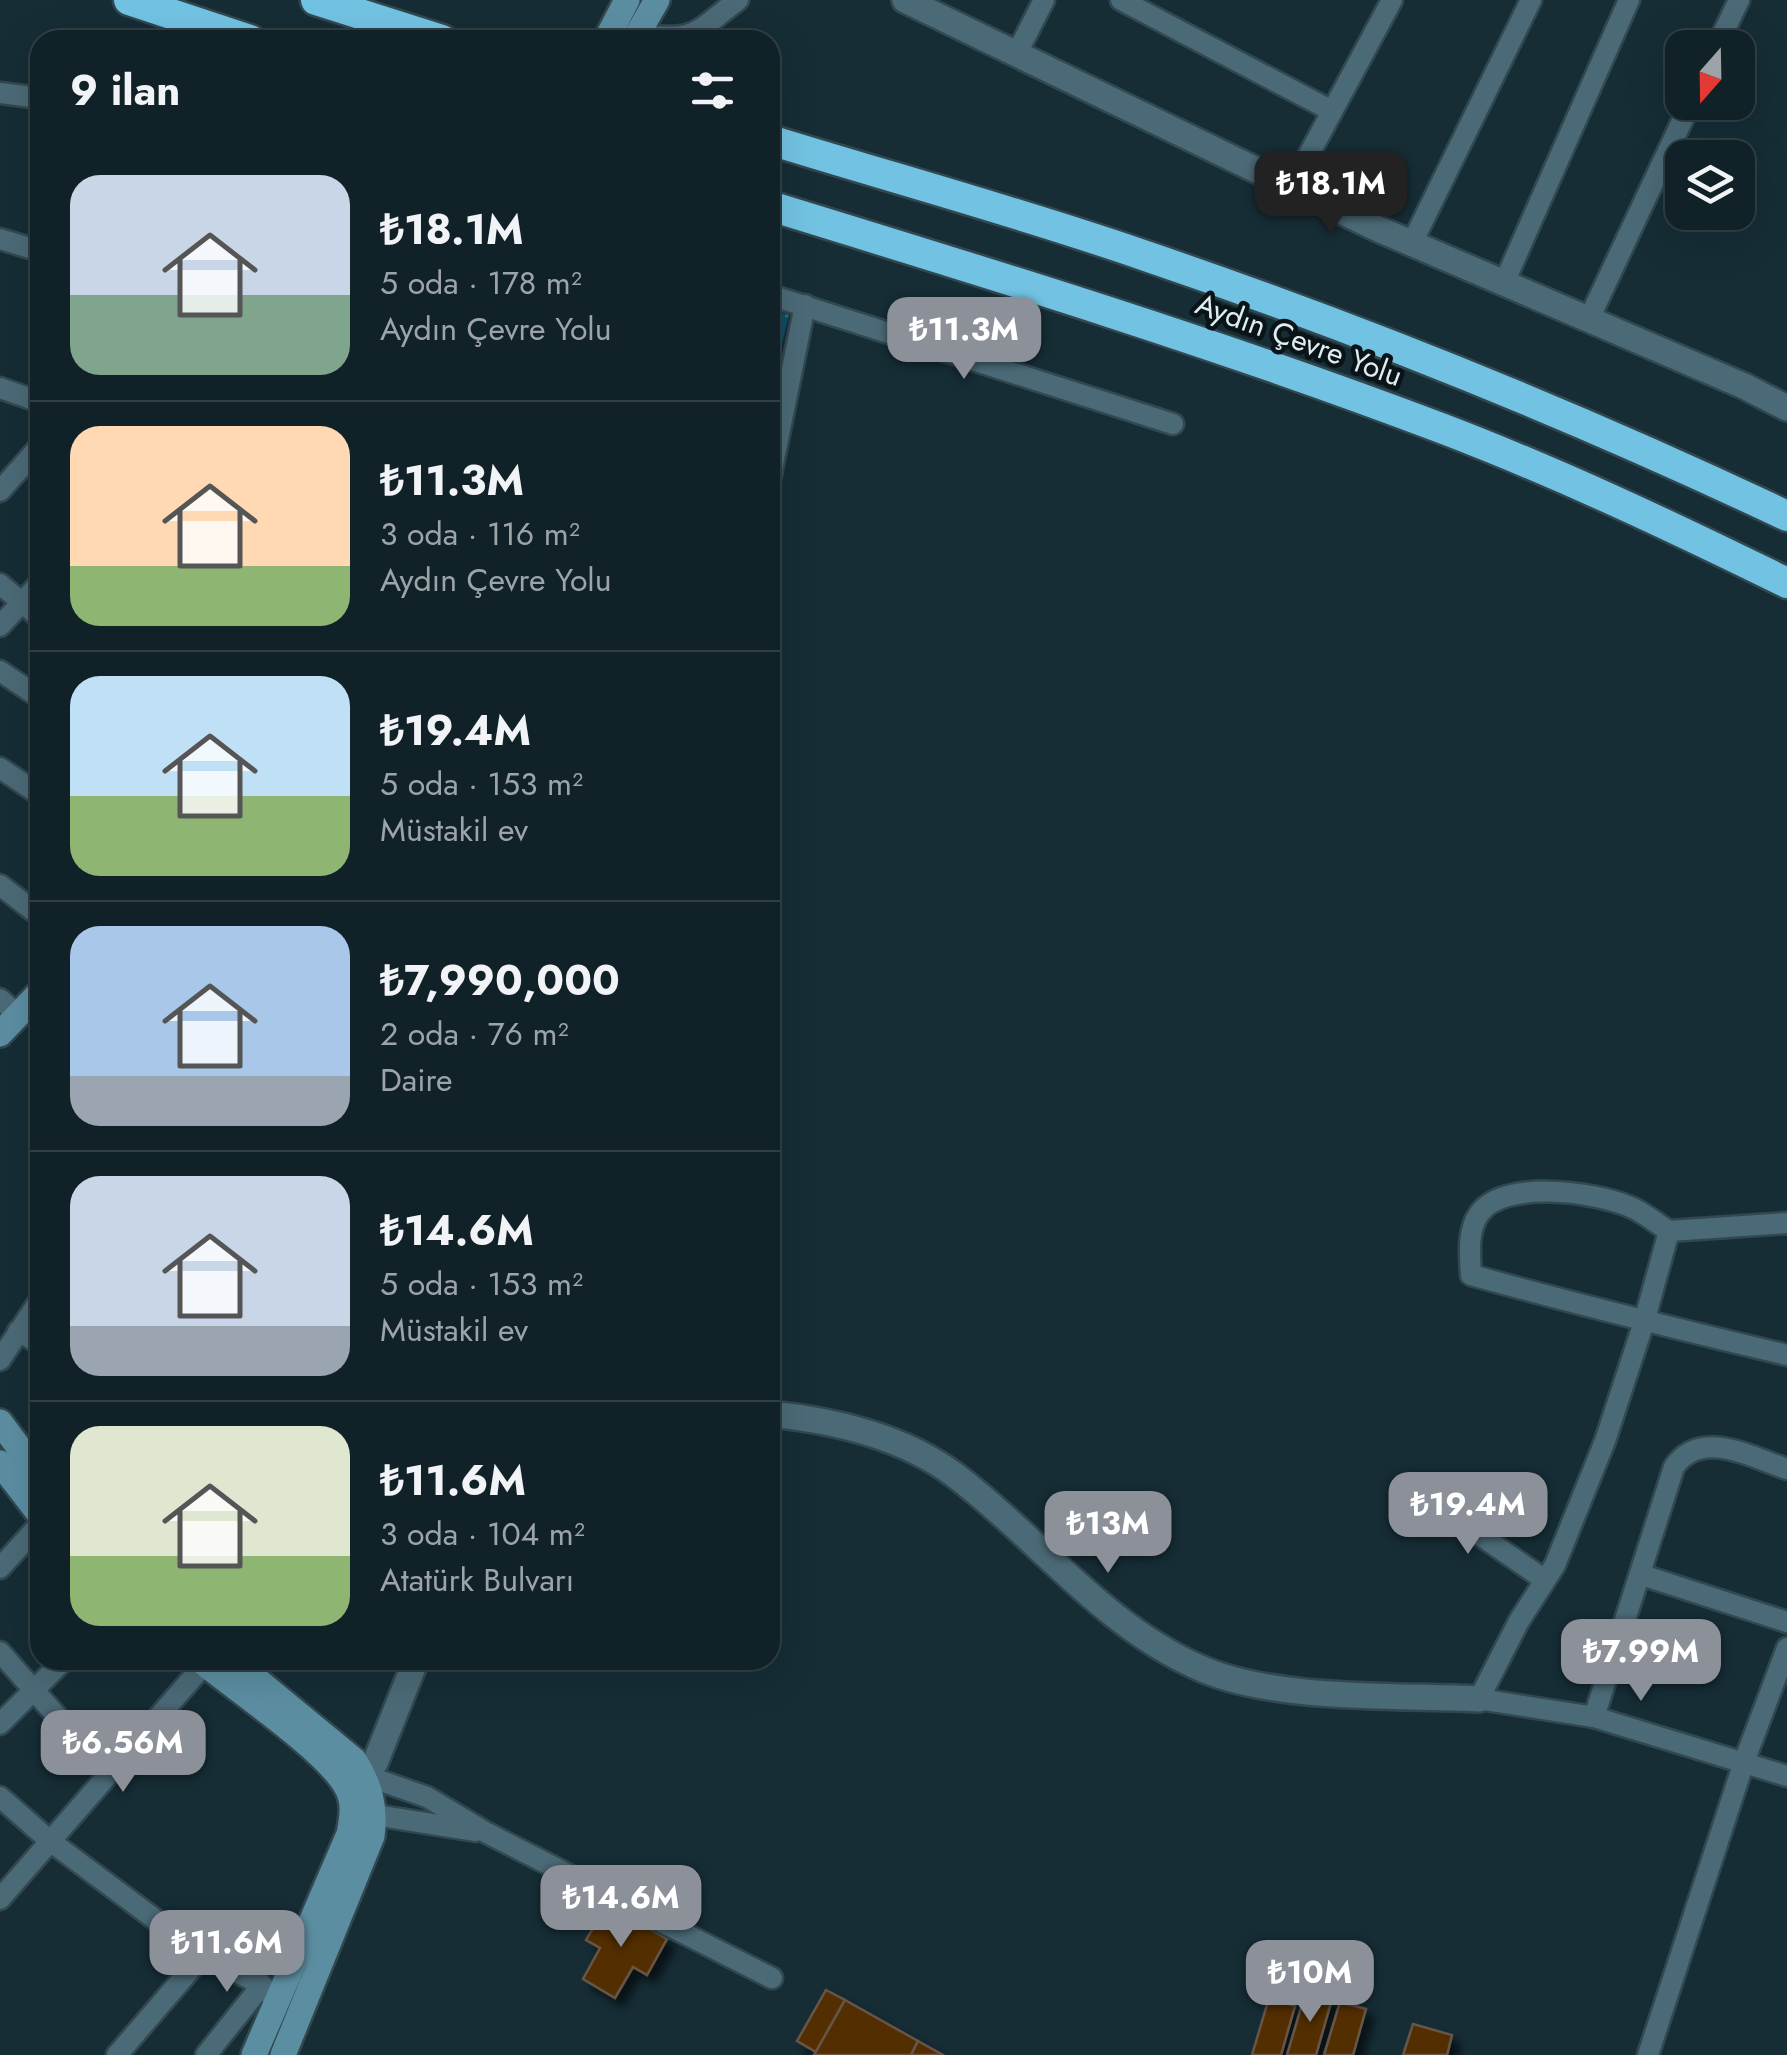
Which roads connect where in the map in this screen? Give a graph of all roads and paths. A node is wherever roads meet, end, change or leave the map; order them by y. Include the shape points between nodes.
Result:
1 (129, 0) edge
2 (316, 0) edge
3 (657, 0) edge
4 (738, 0) edge
5 (906, 0) edge
6 (1044, 0) edge
7 (1120, 0) edge
8 (1392, 0) edge
9 (1531, 0) edge
10 (1630, 0) edge
11 (1738, 0) edge
12 (624, 2) edge
13 (220, 30) edge
14 (410, 30) edge
15 (611, 30) edge
16 (640, 30) edge
17 (702, 30) edge
18 (1724, 30) edge
19 (1018, 53) junction
20 (0, 94) edge
21 (30, 97) edge
22 (1332, 111) junction
23 (1682, 120) edge
24 (780, 143) edge
25 (1292, 186) junction
26 (780, 209) edge
27 (1412, 243) junction
28 (2, 244) edge
29 (30, 248) edge
30 (1504, 283) junction
31 (780, 298) edge
32 (806, 305) junction
33 (1589, 320) junction
34 (0, 388) edge
35 (30, 398) edge
36 (1787, 408) edge
37 (1173, 424) dead end
38 (780, 431) edge
39 (30, 457) edge
40 (0, 490) edge
41 (1787, 516) edge
42 (1787, 583) edge
43 (0, 584) edge
44 (30, 593) edge
45 (19, 604) junction
46 (30, 611) edge
47 (0, 626) edge
48 (0, 672) edge
49 (30, 692) edge
50 (0, 768) edge
51 (30, 789) edge
52 (0, 885) edge
53 (30, 908) edge
54 (9, 1007) edge
55 (0, 1034) edge
56 (1787, 1222) edge
57 (1669, 1230) junction
58 (30, 1314) edge
59 (1644, 1322) junction
60 (18, 1331) junction
61 (30, 1338) edge
62 (1787, 1356) edge
63 (0, 1360) edge
64 (780, 1416) edge
65 (0, 1422) edge
66 (30, 1462) edge
67 (0, 1463) edge
68 (1787, 1469) edge
69 (1419, 1493) dead end
70 (30, 1502) edge
71 (30, 1535) edge
72 (0, 1568) edge
73 (1642, 1575) junction
74 (1545, 1580) junction
75 (1787, 1622) edge
76 (1787, 1648) edge
77 (0, 1652) edge
78 (54, 1670) edge
79 (196, 1670) edge
80 (215, 1670) edge
81 (245, 1670) edge
82 (412, 1670) edge
83 (34, 1689) junction
84 (1479, 1699) junction
85 (1594, 1718) junction
86 (0, 1724) edge
87 (1744, 1762) junction
88 (108, 1774) junction
89 (1787, 1776) edge
90 (356, 1782) junction
91 (0, 1796) edge
92 (375, 1815) junction
93 (488, 1833) junction
94 (50, 1841) junction
95 (0, 1899) edge
96 (203, 1955) junction
97 (772, 1978) dead end
98 (269, 1992) junction
99 (117, 2055) edge
100 (206, 2055) edge
101 (254, 2055) edge
102 (283, 2055) edge
103 (1648, 2055) edge

1 - 13 highway
2 - 14 highway
3 - 16 main road
4 - 17 street
5 - 19 street
6 - 19 street
7 - 22 street
8 - 22 street
9 - 27 street
10 - 30 street
11 - 18 street
12 - 15 main road
19 - 25 street
20 - 21 street
22 - 25 street
23 - 33 street
24 - 41 highway, Aydın Çevre Yolu via 1137,253 1314,316 1449,366
25 - 27 street
26 - 42 highway, Aydın Çevre Yolu via 1138,320 1442,428 1623,503
27 - 30 street
28 - 29 street
30 - 33 street
31 - 32 street
32 - 37 street
32 - 38 street
33 - 36 street
34 - 35 street
39 - 40 street
43 - 45 street
44 - 45 street
45 - 46 street
45 - 47 street
48 - 49 street
50 - 51 street
52 - 53 street
54 - 55 main road
56 - 57 street
57 - 59 street
57 - 59 street via 1629,1206 1521,1192 1479,1214 1469,1243 1471,1276
58 - 60 street
59 - 62 street
59 - 74 street via 1605,1441
60 - 61 street
60 - 63 street
64 - 84 street via 858,1430 955,1475 1108,1612 1201,1669 1284,1690
65 - 66 main road
67 - 70 main road
68 - 73 street via 1724,1448 1699,1446 1683,1454
69 - 74 street
71 - 72 street
73 - 75 street
73 - 85 street
74 - 84 street
76 - 87 street
77 - 83 street
78 - 83 street
79 - 88 street
80 - 90 main road
81 - 90 main road via 340,1746
82 - 90 street via 375,1763
83 - 86 street
83 - 88 street
84 - 85 street
85 - 87 street
87 - 89 street
87 - 103 street
88 - 94 street
90 - 92 main road
90 - 93 street via 427,1798
90 - 98 main road via 349,1834
91 - 94 street
92 - 93 street
92 - 102 main road
93 - 97 street
94 - 95 street
94 - 96 street
96 - 98 street
96 - 99 street
98 - 100 street
98 - 101 main road

